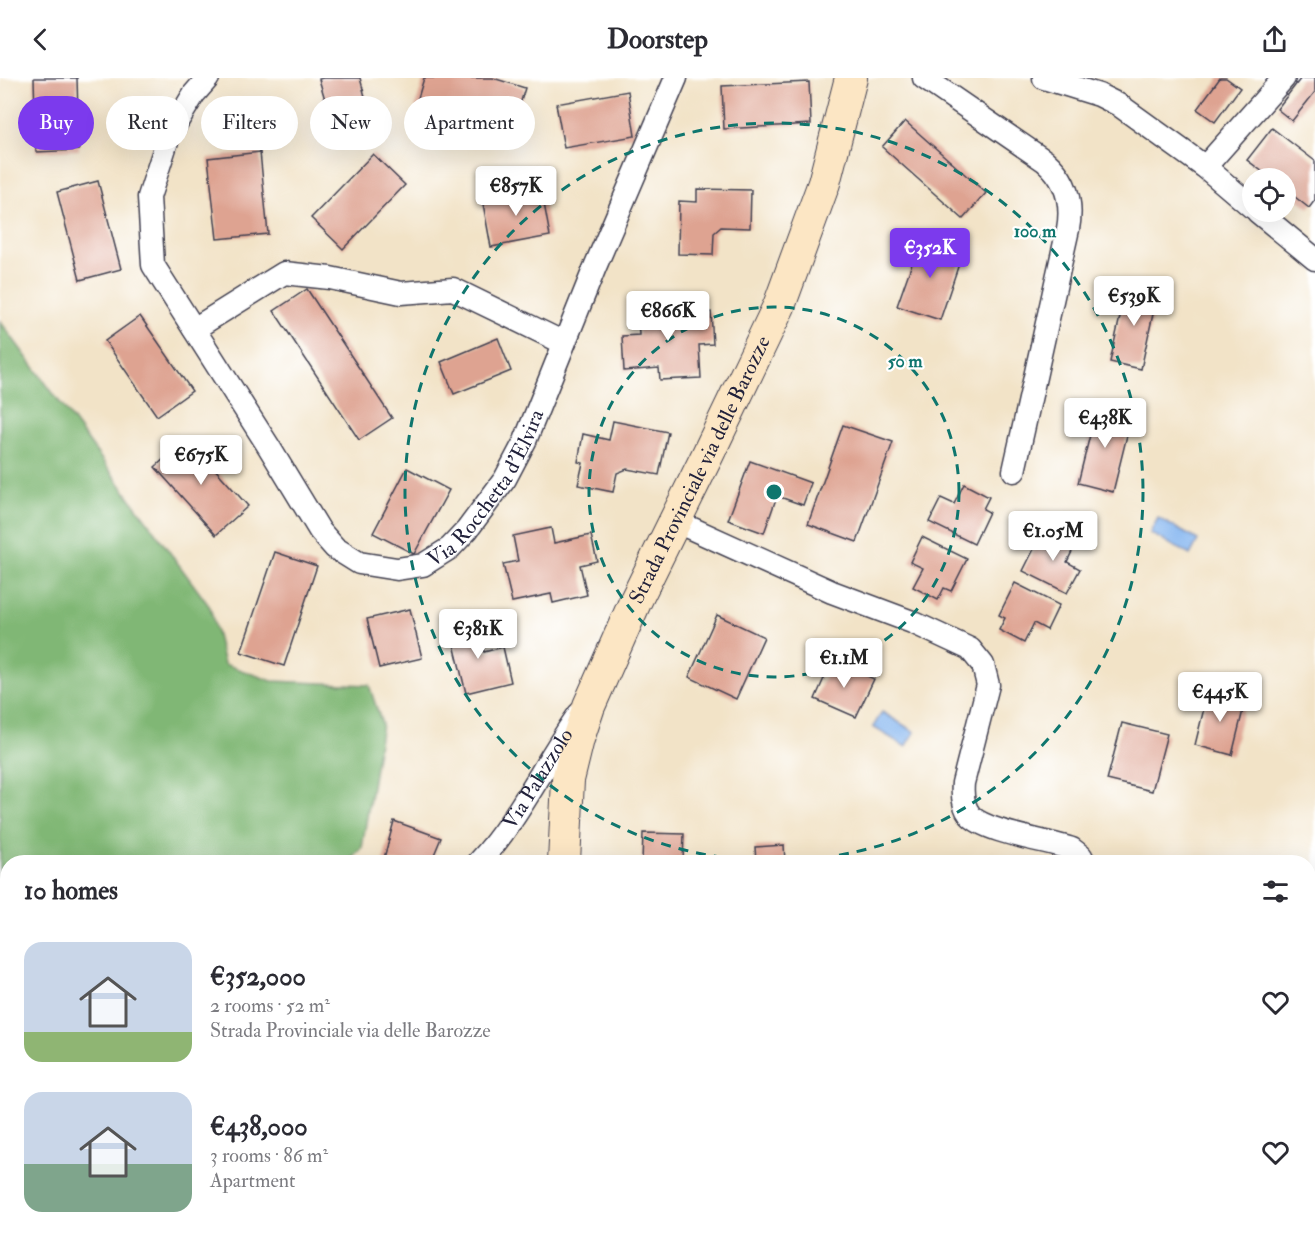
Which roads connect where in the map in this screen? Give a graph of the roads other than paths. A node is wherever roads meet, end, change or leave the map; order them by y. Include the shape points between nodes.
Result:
1 (208, 78) edge
2 (676, 78) edge
3 (851, 78) edge
4 (924, 78) edge
5 (1044, 78) edge
6 (1284, 78) edge
7 (1205, 167) junction
8 (1242, 198) edge
9 (1270, 222) edge
10 (1315, 259) edge
11 (194, 329) junction
12 (564, 343) junction
13 (1014, 471) dead end
14 (675, 521) junction
15 (594, 694) junction
16 (484, 855) edge
17 (564, 855) edge
18 (1081, 855) edge

1 - 11 street, Via Rocchetta d'Elvira via 169,135 149,197 153,265
2 - 12 street, Via Rocchetta d'Elvira
3 - 14 main road, Strada Provinciale via delle Barozze via 824,183 778,306
4 - 13 street via 1045,161 1057,172 1069,199 1068,230
5 - 7 street via 1110,100
6 - 7 street
7 - 8 street
9 - 10 street
11 - 12 street via 284,273 401,293 453,289
11 - 12 street, Via Rocchetta d'Elvira via 320,531 350,559 372,567 397,569 423,565 439,556 467,530 496,492 519,454
14 - 15 main road, Strada Provinciale via delle Barozze
14 - 18 street via 970,650 983,665 988,685 963,783 962,796 968,813 987,826 1072,849
15 - 16 street, Via Palazzolo via 559,742 505,830
15 - 17 main road, Strada Provinciale via delle Barozze via 568,780

